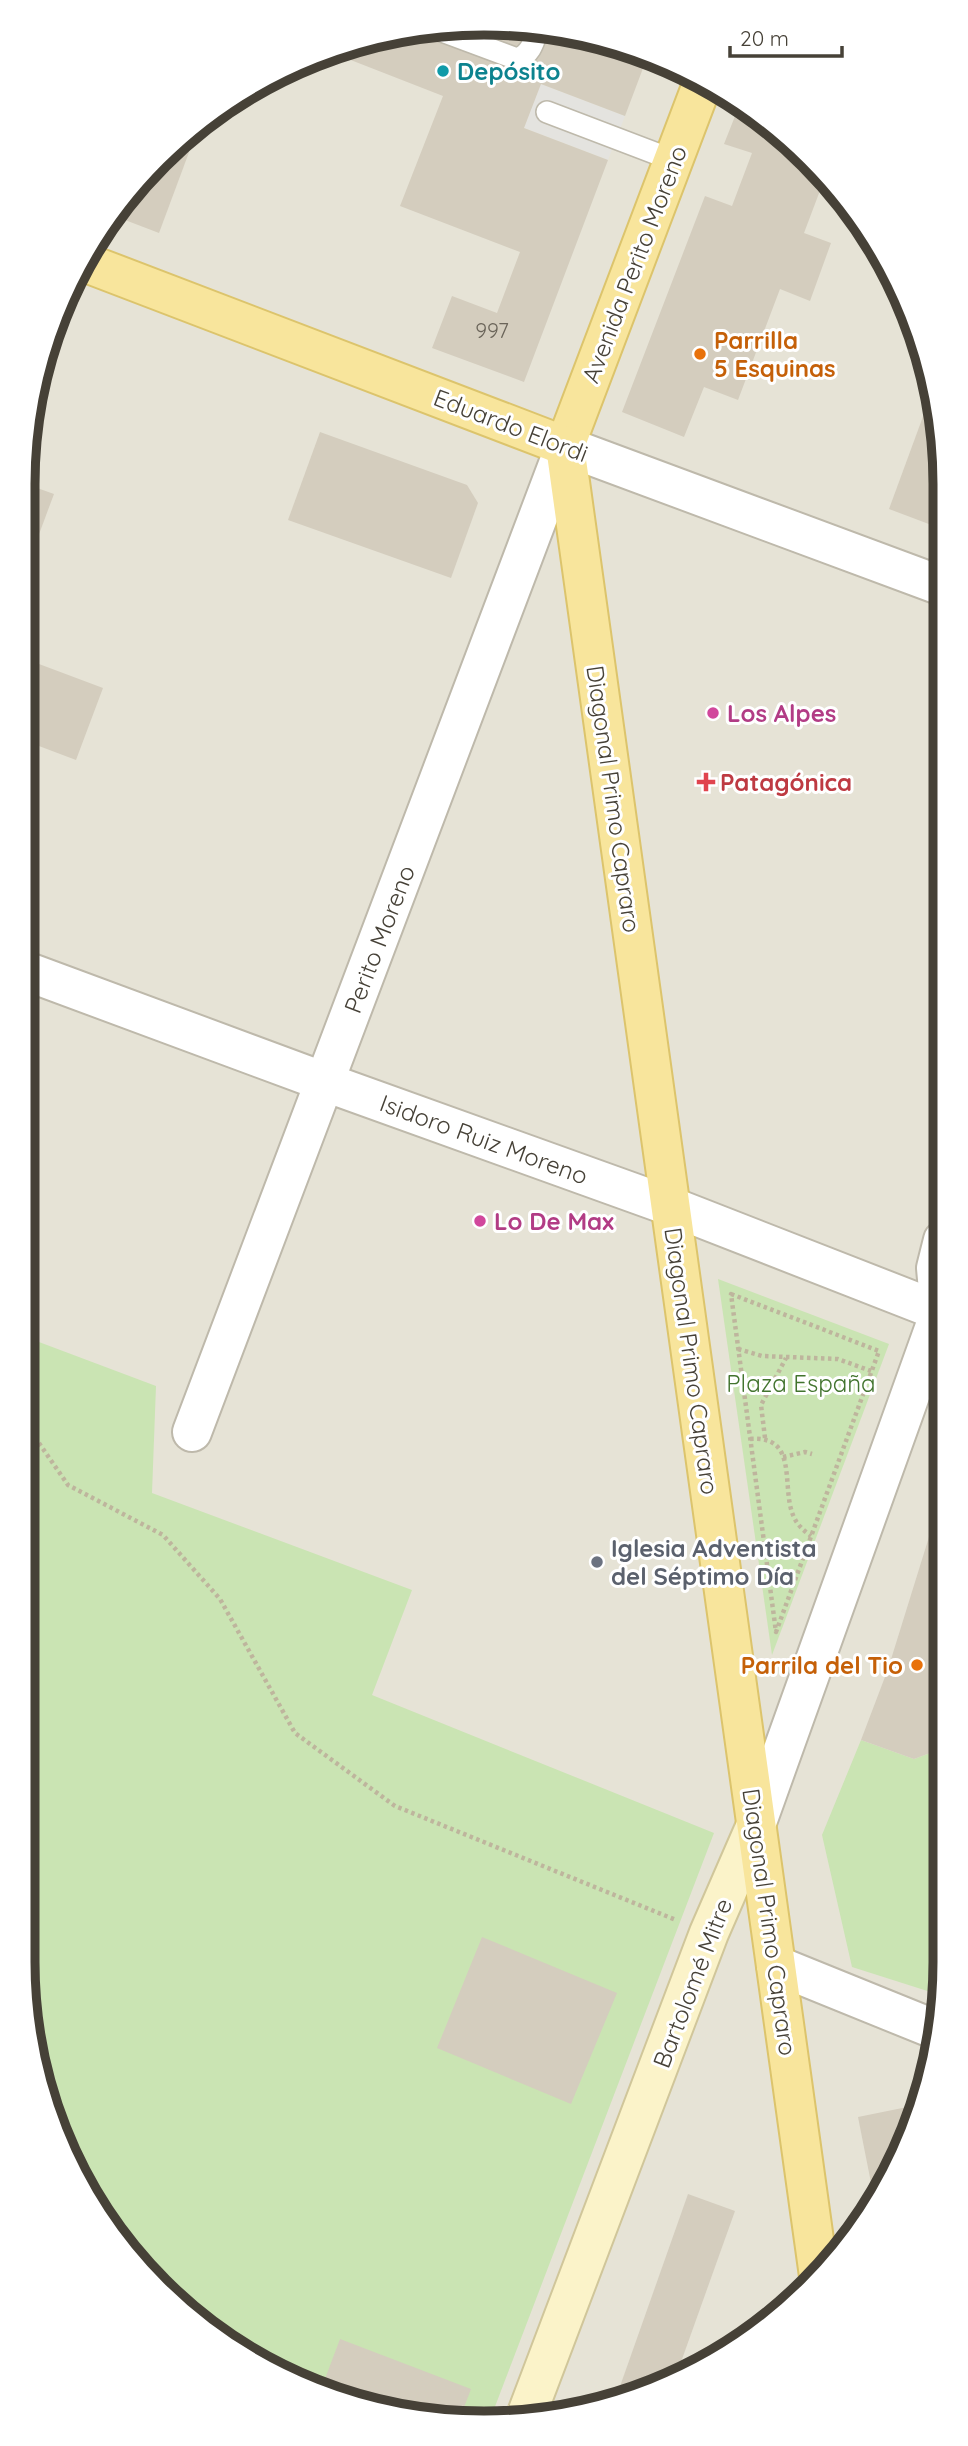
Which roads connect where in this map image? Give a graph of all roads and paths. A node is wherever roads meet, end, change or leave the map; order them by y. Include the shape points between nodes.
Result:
1 (455, 36) edge
2 (535, 38) edge
3 (700, 90) edge
4 (547, 112) dead end
5 (673, 160) junction
6 (92, 265) edge
7 (565, 446) junction
8 (933, 583) edge
9 (35, 974) edge
10 (325, 1082) junction
11 (670, 1206) junction
12 (933, 1308) edge
13 (933, 1336) edge
14 (738, 1349) junction
15 (786, 1357) junction
16 (871, 1371) junction
17 (192, 1432) dead end
18 (35, 1437) edge
19 (765, 1438) junction
20 (750, 1439) junction
21 (812, 1454) dead end
22 (783, 1457) junction
23 (811, 1536) junction
24 (757, 1825) junction
25 (709, 1933) junction
26 (776, 1965) junction
27 (928, 2027) edge
28 (817, 2263) edge
29 (529, 2408) edge

1 - 2 lane via 517,59 525,57
3 - 5 main road, Avenida Perito Moreno
4 - 5 lane
5 - 7 main road, Avenida Perito Moreno
6 - 7 main road, Eduardo Elordi
7 - 8 street, Eduardo Elordi
7 - 10 street, Perito Moreno
7 - 11 main road, Diagonal Primo Capraro
9 - 10 street, Isidoro Ruiz Moreno
10 - 11 street, Isidoro Ruiz Moreno
10 - 17 street, Perito Moreno
11 - 12 street, Isidoro Ruiz Moreno
11 - 24 main road, Diagonal Primo Capraro
13 - 24 street, Bartolomé Mitre
14 - 15 path
14 - 16 path via 731,1294 879,1351
14 - 20 path
15 - 16 path via 838,1359
15 - 19 path via 761,1405
16 - 23 path
18 - 25 path via 68,1485 163,1535 220,1599 295,1733 395,1806
19 - 20 path
19 - 22 path via 777,1444
20 - 23 path via 776,1632
21 - 22 path
22 - 23 path via 792,1514
24 - 25 street, Bartolomé Mitre
24 - 26 main road, Diagonal Primo Capraro
25 - 29 street, Bartolomé Mitre
26 - 27 street
26 - 28 main road, Diagonal Primo Capraro

